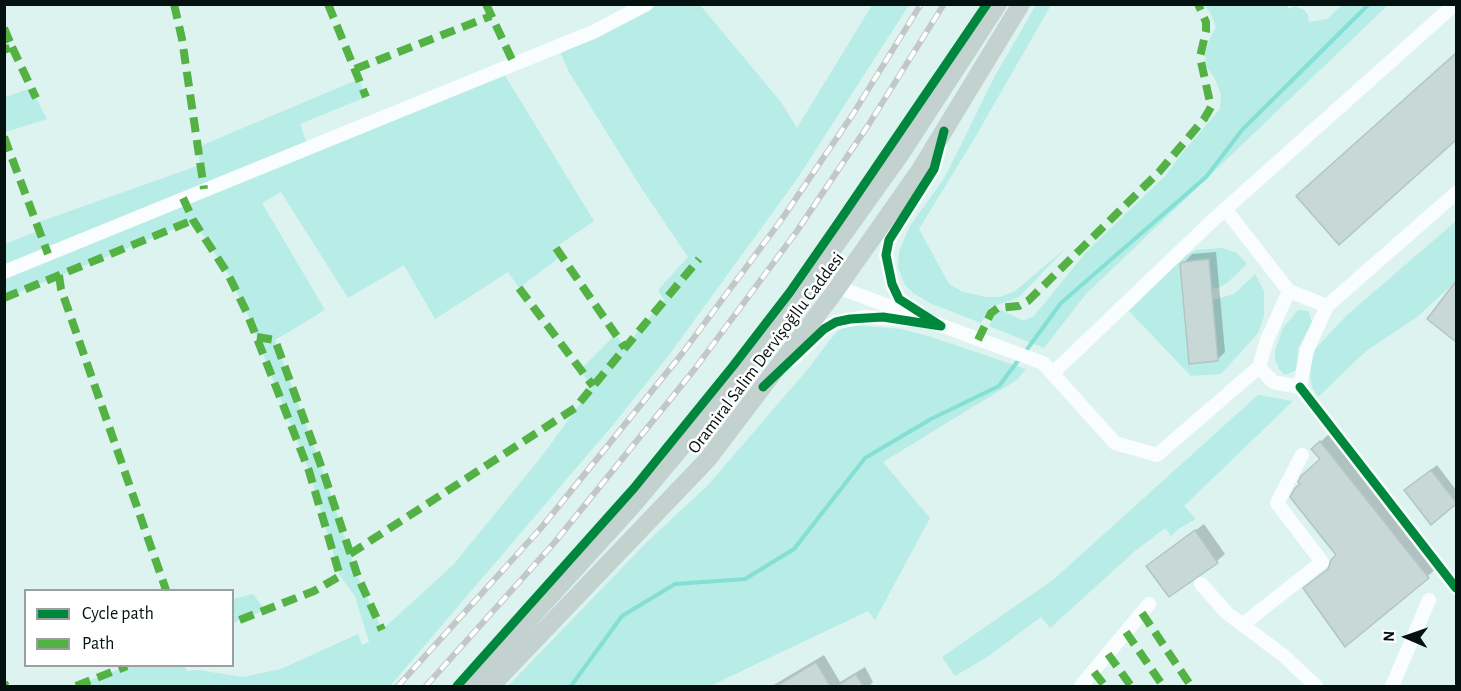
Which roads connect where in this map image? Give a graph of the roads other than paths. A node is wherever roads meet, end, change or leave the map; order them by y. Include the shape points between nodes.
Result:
1 (647, 4) edge
2 (998, 4) edge
3 (1021, 4) edge
4 (1455, 4) edge
5 (944, 131) junction
6 (1456, 193) edge
7 (1225, 209) junction
8 (4, 272) edge
9 (813, 278) junction
10 (837, 288) junction
11 (1289, 291) junction
12 (1327, 306) junction
13 (941, 326) junction
14 (1048, 368) junction
15 (1259, 368) junction
16 (763, 387) junction
17 (1300, 387) junction
18 (1302, 455) dead end
19 (1201, 584) dead end
20 (1456, 588) edge
21 (1429, 600) dead end
22 (1149, 604) dead end
23 (1242, 625) junction
24 (469, 687) edge
25 (491, 687) edge
26 (1081, 687) edge
27 (1316, 687) edge
28 (1392, 687) edge

1 - 8 street via 593,32
2 - 9 main road, Oramiral Salim Dervişoğllu Caddesi via 900,155
3 - 5 main road, Oramiral Salim Dervişoğllu Caddesi
4 - 7 street
5 - 10 main road, Oramiral Salim Dervişoğllu Caddesi
5 - 13 street via 934,169 889,240 886,255 899,299
6 - 12 street
7 - 11 street
7 - 14 street via 1106,320
9 - 10 street
9 - 24 main road, Oramiral Salim Dervişoğllu Caddesi via 710,413 634,504
10 - 13 street
10 - 16 main road, Oramiral Salim Dervişoğllu Caddesi
11 - 12 street
11 - 15 street
12 - 17 street via 1307,350
13 - 14 street
13 - 16 street via 883,317 836,322
14 - 15 street via 1115,443 1157,455
15 - 17 street via 1273,382
16 - 25 main road, Oramiral Salim Dervişoğllu Caddesi via 708,459
17 - 20 street
18 - 23 street via 1277,503 1322,562
19 - 23 street
21 - 28 street
22 - 26 street
23 - 27 street via 1284,656

